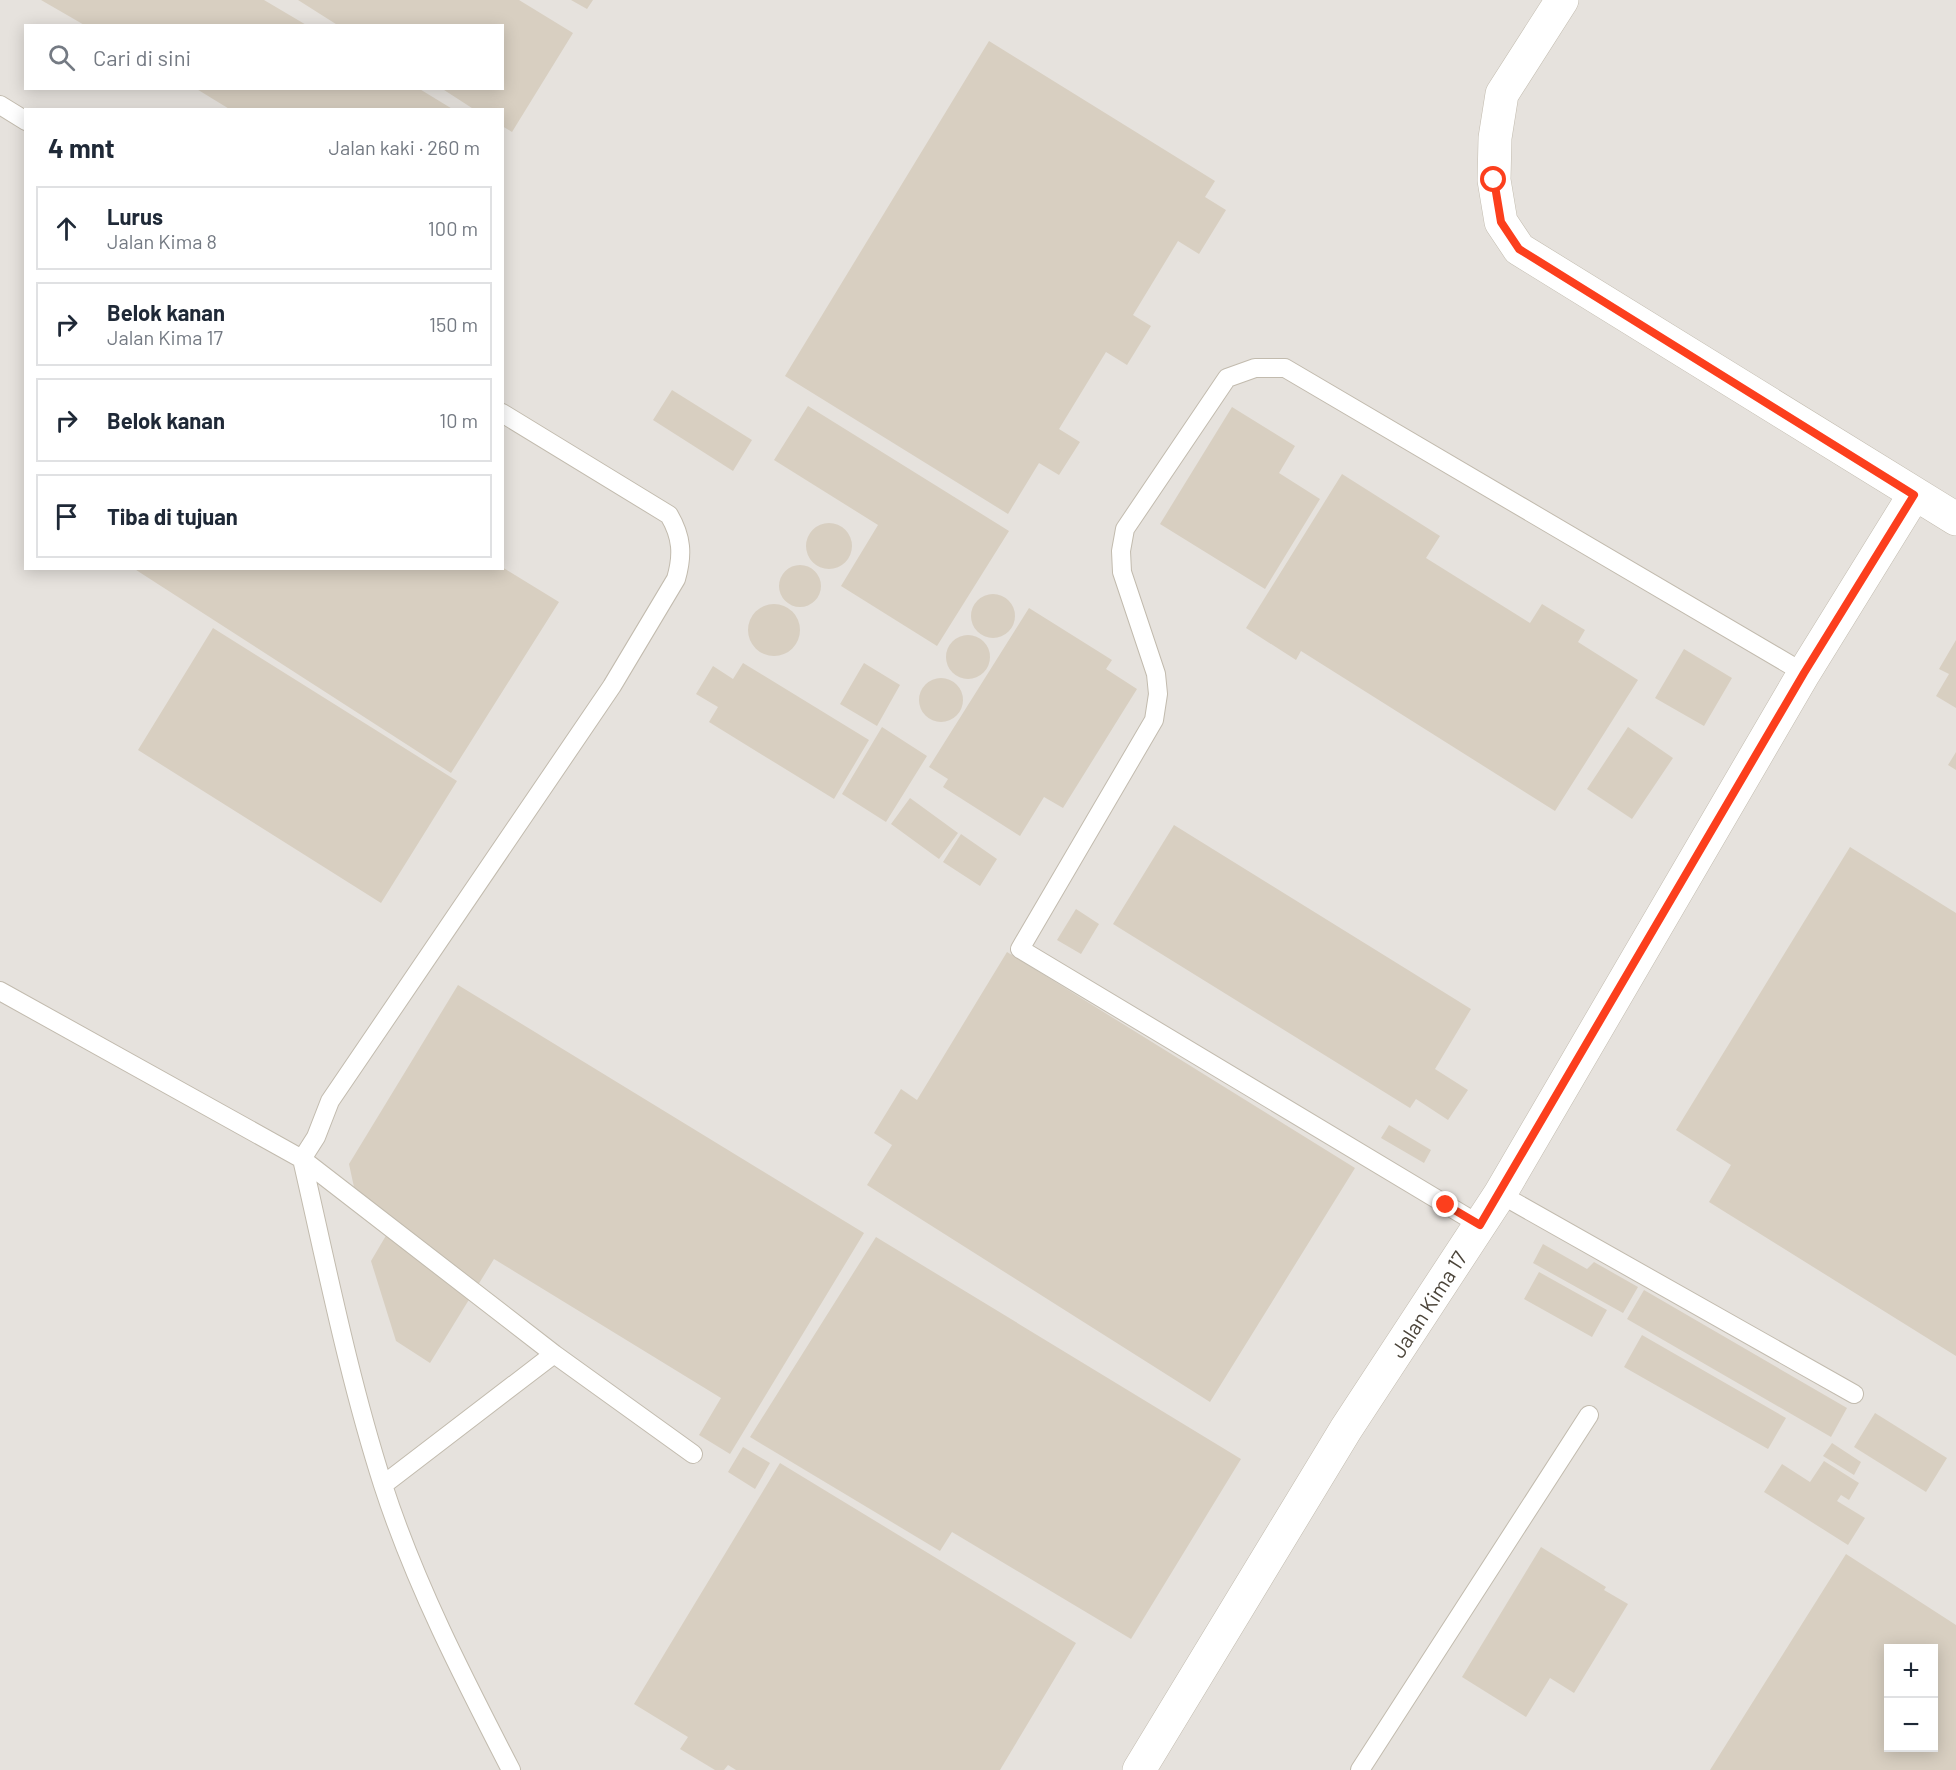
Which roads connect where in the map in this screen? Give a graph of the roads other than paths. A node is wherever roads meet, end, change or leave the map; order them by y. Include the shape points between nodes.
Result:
1 (1562, 0) edge
2 (0, 105) edge
3 (24, 120) edge
4 (504, 414) edge
5 (1914, 495) junction
6 (1956, 519) edge
7 (1804, 673) junction
8 (0, 991) edge
9 (302, 1159) junction
10 (1500, 1194) junction
11 (1480, 1225) junction
12 (554, 1354) junction
13 (1854, 1394) dead end
14 (1589, 1415) dead end
15 (693, 1454) dead end
16 (383, 1485) junction
17 (511, 1770) edge
18 (1139, 1770) edge
19 (1360, 1770) edge

1 - 5 street via 1502,94 1494,180 1501,222 1519,249
2 - 3 lane
4 - 9 lane via 669,515 682,546 679,571 612,686 330,1101 316,1137
5 - 6 street
5 - 7 street, Jalan Kima 17
7 - 10 street, Jalan Kima 17
7 - 11 lane via 1285,368 1255,368 1227,378 1125,529 1122,572 1156,674 1154,720 1020,949
8 - 9 lane
9 - 12 lane
9 - 16 lane via 342,1333
10 - 11 street, Jalan Kima 17
10 - 13 lane
11 - 18 street, Jalan Kima 17 via 1346,1429
12 - 15 lane
12 - 16 lane
14 - 19 lane
16 - 17 lane via 442,1635

